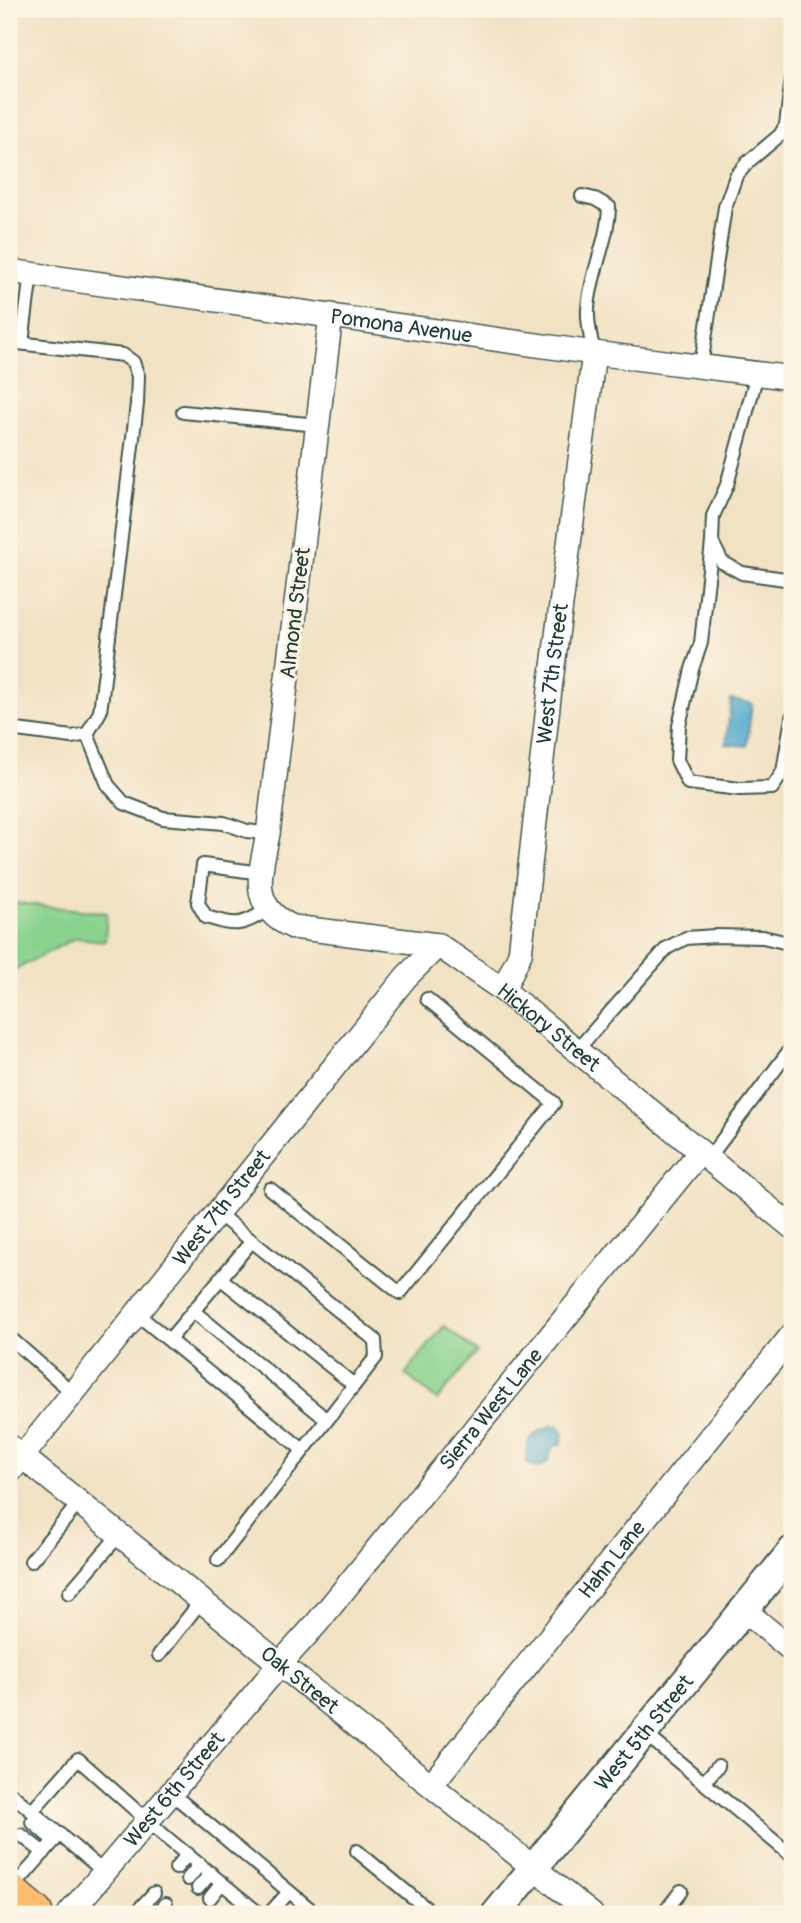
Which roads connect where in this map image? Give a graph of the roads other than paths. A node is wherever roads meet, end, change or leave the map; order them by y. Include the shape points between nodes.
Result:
1 (792, 78) edge
2 (582, 196) dead end
3 (20, 272) edge
4 (331, 315) junction
5 (15, 342) edge
6 (594, 353) junction
7 (701, 366) junction
8 (757, 374) junction
9 (792, 378) edge
10 (183, 412) dead end
11 (318, 425) junction
12 (712, 541) junction
13 (792, 580) edge
14 (792, 717) edge
15 (9, 729) edge
16 (87, 734) junction
17 (268, 834) junction
18 (261, 873) junction
19 (267, 910) junction
20 (792, 944) edge
21 (438, 945) junction
22 (503, 990) junction
23 (426, 999) dead end
24 (792, 1047) edge
25 (576, 1051) junction
26 (704, 1155) junction
27 (270, 1189) dead end
28 (217, 1213) junction
29 (792, 1227) edge
30 (251, 1242) junction
31 (220, 1278) junction
32 (193, 1311) junction
33 (136, 1314) junction
34 (792, 1335) edge
35 (9, 1337) edge
36 (169, 1340) junction
37 (354, 1385) junction
38 (74, 1393) junction
39 (326, 1419) junction
40 (303, 1450) junction
41 (13, 1459) edge
42 (79, 1503) junction
43 (119, 1535) junction
44 (792, 1551) edge
45 (218, 1560) dead end
46 (31, 1561) dead end
47 (69, 1593) dead end
48 (201, 1601) junction
49 (744, 1611) junction
50 (792, 1650) edge
51 (159, 1655) dead end
52 (280, 1664) junction
53 (644, 1732) junction
54 (718, 1766) dead end
55 (704, 1782) junction
56 (430, 1785) junction
57 (9, 1792) edge
58 (171, 1793) junction
59 (32, 1816) junction
60 (148, 1821) junction
61 (22, 1835) dead end
62 (57, 1838) junction
63 (357, 1851) dead end
64 (44, 1853) junction
65 (188, 1854) junction
66 (792, 1856) edge
67 (200, 1864) junction
68 (176, 1868) dead end
69 (534, 1868) junction
70 (104, 1872) junction
71 (211, 1874) junction
72 (188, 1879) dead end
73 (222, 1883) junction
74 (198, 1888) dead end
75 (681, 1891) dead end
76 (289, 1892) junction
77 (9, 1893) edge
78 (153, 1893) dead end
79 (209, 1898) dead end
80 (245, 1902) junction
81 (166, 1904) dead end
82 (145, 1911) edge
83 (254, 1913) edge
84 (310, 1913) edge
85 (34, 1914) edge
86 (69, 1914) edge
87 (157, 1914) edge
88 (235, 1914) edge
89 (269, 1914) edge
90 (433, 1914) edge
91 (496, 1914) edge
92 (591, 1914) edge
93 (663, 1914) edge

1 - 7 lane via 786,125 736,176 725,207
2 - 6 lane via 609,207 588,310
3 - 4 street, Pomona Avenue
3 - 5 lane
4 - 6 street, Pomona Avenue
4 - 11 street, Almond Street
5 - 16 lane via 123,355 133,362 138,376 100,712
6 - 7 street, Pomona Avenue
6 - 22 street, West 7th Street via 520,954
7 - 8 street, Pomona Avenue
8 - 9 street, Pomona Avenue
8 - 12 lane via 727,485 713,516
10 - 11 lane
11 - 17 street, Almond Street
12 - 13 lane via 722,562 742,573
12 - 14 lane via 701,643 679,726 677,760 688,783 772,788 783,772
15 - 16 lane via 72,737
16 - 17 lane via 108,785 124,803 163,818 224,823
17 - 18 street, Almond Street
18 - 19 street, Almond Street
18 - 19 lane via 203,865 198,903 206,917 226,923 247,923
19 - 21 street, Hickory Street via 293,927
20 - 25 lane via 763,937 686,937 667,948
21 - 22 street, Hickory Street
21 - 28 street, West 7th Street via 406,977
22 - 25 street, Hickory Street
23 - 27 lane via 554,1103 400,1293
24 - 26 lane
25 - 26 street, Hickory Street
26 - 29 street, Hickory Street
26 - 52 street, Sierra West Lane
28 - 30 lane
28 - 33 street, West 7th Street
30 - 31 lane
30 - 37 lane via 375,1340 376,1357
31 - 32 lane
31 - 37 lane
32 - 36 lane
32 - 39 lane
33 - 36 lane
33 - 38 street, West 7th Street
34 - 56 street, Hahn Lane
35 - 38 lane
36 - 40 lane
37 - 39 lane
38 - 41 street, West 7th Street
39 - 40 lane
40 - 45 lane
41 - 42 street, Oak Street
42 - 43 street, Oak Street
42 - 46 lane
43 - 47 lane
43 - 48 street, Oak Street
44 - 49 street, West 5th Street
48 - 51 lane
48 - 52 street, Oak Street
49 - 50 street
49 - 53 street, West 5th Street
52 - 56 street, Oak Street
52 - 58 street, West 6th Street
53 - 55 lane
53 - 69 street, West 5th Street
54 - 55 lane
55 - 66 lane
56 - 69 street, Oak Street
57 - 59 lane
58 - 60 street, West 6th Street
58 - 76 lane
59 - 60 lane via 78,1759
59 - 62 lane
60 - 65 lane
60 - 70 street, West 6th Street
61 - 64 lane
62 - 64 lane
62 - 70 lane
63 - 90 lane
64 - 77 lane
65 - 67 lane
65 - 68 lane
67 - 71 lane
67 - 72 lane
69 - 91 street, West 5th Street
69 - 92 street, Oak Street
70 - 86 street, West 6th Street
71 - 73 lane
71 - 74 lane
73 - 79 lane
73 - 80 lane
75 - 93 lane
76 - 84 lane
76 - 89 lane
77 - 85 main road
78 - 82 lane
80 - 83 lane
80 - 88 lane
81 - 87 lane

